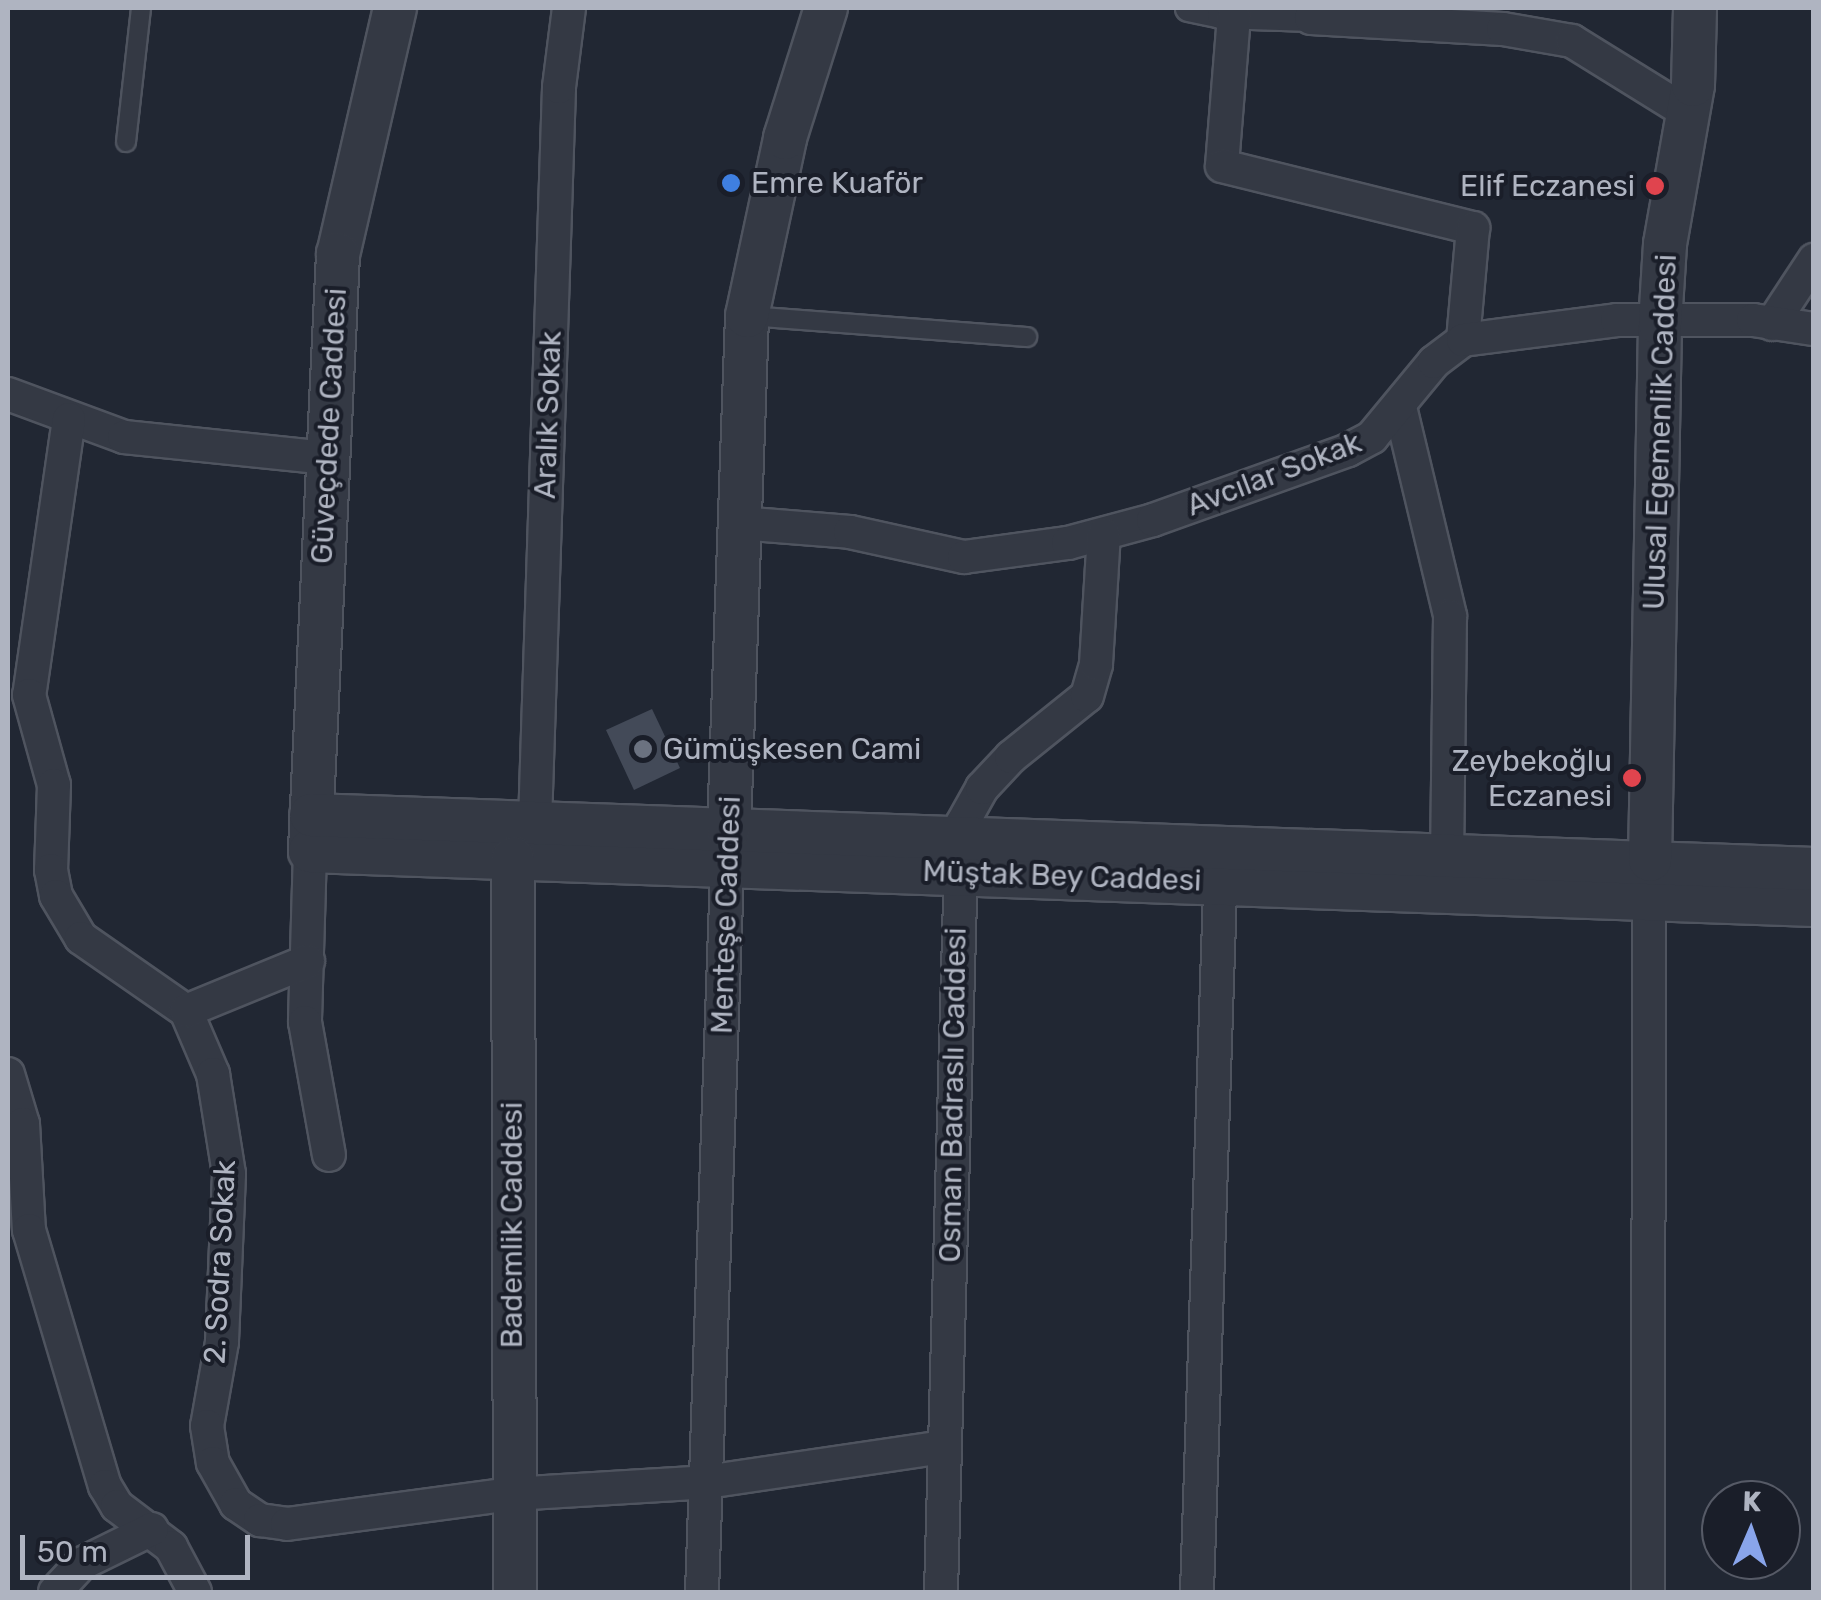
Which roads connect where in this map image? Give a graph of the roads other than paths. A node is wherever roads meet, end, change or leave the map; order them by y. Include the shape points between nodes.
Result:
1 (141, 8) edge
2 (395, 8) edge
3 (569, 8) edge
4 (826, 8) edge
5 (1188, 8) edge
6 (1695, 8) edge
7 (1313, 12) edge
8 (1234, 16) junction
9 (1688, 112) junction
10 (126, 142) dead end
11 (1814, 260) edge
12 (747, 316) junction
13 (1660, 324) junction
14 (1772, 324) junction
15 (1814, 329) edge
16 (1027, 337) dead end
17 (1463, 340) junction
18 (8, 394) edge
19 (1400, 407) junction
20 (69, 419) junction
21 (326, 458) junction
22 (740, 523) junction
23 (1104, 534) junction
24 (310, 833) junction
25 (524, 841) junction
26 (728, 847) junction
27 (1448, 853) junction
28 (960, 855) junction
29 (1221, 864) junction
30 (1814, 868) edge
31 (1649, 880) junction
32 (1814, 905) edge
33 (308, 961) junction
34 (186, 1011) junction
35 (8, 1074) edge
36 (328, 1155) dead end
37 (18, 1238) edge
38 (944, 1446) junction
39 (706, 1482) junction
40 (512, 1494) junction
41 (152, 1530) junction
42 (55, 1592) edge
43 (195, 1592) edge
44 (515, 1592) edge
45 (702, 1592) edge
46 (941, 1592) edge
47 (1197, 1592) edge
48 (1648, 1592) edge

1 - 10 lane
2 - 21 street, Güveçdede Caddesi via 338,254
3 - 25 street, Aralık Sokak via 559,88
4 - 12 street, Menteşe Caddesi via 785,138
5 - 8 street
6 - 9 street, Ulusal Egemenlik Caddesi
7 - 8 street
7 - 9 street via 1534,32 1603,56 1650,94
8 - 17 street via 1222,166 1473,228
9 - 13 street, Ulusal Egemenlik Caddesi via 1665,244
11 - 14 street
12 - 16 lane
12 - 22 street, Menteşe Caddesi
13 - 14 street
13 - 17 street via 1582,321
13 - 31 street, Ulusal Egemenlik Caddesi
14 - 15 street
17 - 19 street, Avcılar Sokak via 1434,362
18 - 20 street
19 - 23 street, Avcılar Sokak via 1372,437 1348,450
19 - 27 street via 1450,616
20 - 21 street via 149,441
20 - 34 street via 28,696 54,786 56,896 80,938
21 - 24 street, Güveçdede Caddesi
22 - 23 street, Avcılar Sokak via 850,532 964,557
22 - 26 street, Menteşe Caddesi
23 - 28 street, Osman Badraslı Caddesi via 1093,684 1074,712 1032,739 982,788
24 - 25 street, Müştak Bey Caddesi
24 - 33 street
25 - 26 street, Müştak Bey Caddesi
25 - 40 street, Bademlik Caddesi
26 - 28 street, Müştak Bey Caddesi
26 - 39 street, Menteşe Caddesi
27 - 29 street, Müştak Bey Caddesi
27 - 31 street, Müştak Bey Caddesi
28 - 29 street, Müştak Bey Caddesi
28 - 38 street, Osman Badraslı Caddesi
29 - 31 street, Müştak Bey Caddesi
29 - 47 street
30 - 31 street, Müştak Bey Caddesi
31 - 32 street, Müştak Bey Caddesi
31 - 48 street
33 - 34 street
33 - 36 street via 305,1022
34 - 40 street, 2. Sodra Sokak via 213,1074 229,1174 223,1329 208,1404 209,1446 227,1492 248,1514 272,1524
35 - 37 street via 23,1124
37 - 41 street via 105,1486 117,1506
38 - 39 street
38 - 46 street, Osman Badraslı Caddesi
39 - 40 street
39 - 45 street, Menteşe Caddesi
40 - 44 street, Bademlik Caddesi
41 - 42 street via 81,1564
41 - 43 street via 179,1557

